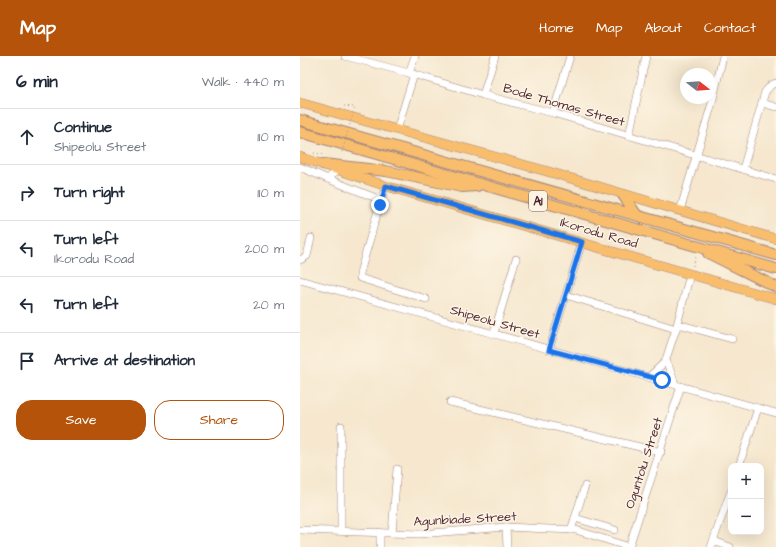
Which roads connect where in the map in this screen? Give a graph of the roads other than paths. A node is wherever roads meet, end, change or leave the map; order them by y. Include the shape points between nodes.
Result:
1 (345, 56) edge
2 (415, 56) edge
3 (495, 56) edge
4 (570, 56) edge
5 (646, 56) edge
6 (723, 56) edge
7 (411, 73) junction
8 (776, 83) edge
9 (483, 96) junction
10 (300, 103) edge
11 (762, 103) junction
12 (776, 107) edge
13 (553, 113) junction
14 (300, 120) edge
15 (397, 130) junction
16 (300, 132) edge
17 (628, 136) junction
18 (697, 156) junction
19 (300, 157) edge
20 (326, 160) junction
21 (300, 167) edge
22 (742, 169) junction
23 (337, 170) junction
24 (328, 178) junction
25 (776, 179) edge
26 (485, 185) junction
27 (386, 186) junction
28 (623, 195) junction
29 (381, 200) junction
30 (680, 211) junction
31 (636, 214) junction
32 (311, 238) dead end
33 (776, 240) edge
34 (582, 242) junction
35 (698, 247) junction
36 (776, 256) edge
37 (516, 259) dead end
38 (300, 260) edge
39 (776, 268) edge
40 (690, 274) junction
41 (300, 280) edge
42 (776, 287) edge
43 (566, 295) junction
44 (776, 299) edge
45 (426, 300) dead end
46 (677, 326) junction
47 (494, 334) junction
48 (732, 339) dead end
49 (549, 350) junction
50 (665, 362) junction
51 (650, 376) junction
52 (678, 385) junction
53 (450, 402) dead end
54 (758, 408) junction
55 (776, 413) edge
56 (341, 426) dead end
57 (661, 452) junction
58 (741, 463) edge
59 (397, 469) dead end
60 (585, 486) dead end
61 (728, 499) edge
62 (575, 518) junction
63 (506, 527) junction
64 (300, 530) edge
65 (571, 530) junction
66 (615, 530) dead end
67 (341, 531) junction
68 (380, 532) junction
69 (392, 533) junction
70 (713, 544) edge
71 (380, 547) edge
72 (507, 547) edge
73 (629, 547) edge
74 (730, 547) edge

1 - 7 street, Bode Thomas Street
2 - 7 street
3 - 9 street
4 - 13 street
5 - 17 street
6 - 18 street
7 - 9 street, Bode Thomas Street
7 - 15 street
8 - 11 street via 765,92
9 - 13 street, Bode Thomas Street
10 - 15 main road
11 - 12 street
11 - 22 street
13 - 17 street, Bode Thomas Street
14 - 31 highway, A1
15 - 28 main road
16 - 26 highway, Ikorodu Road / A1
17 - 18 street, Bode Thomas Street
18 - 22 street, Bode Thomas Street
18 - 30 street
19 - 20 main road, Ikorodu Road
20 - 23 main road, Ikorodu Road
20 - 26 highway via 462,187
21 - 24 street
22 - 25 street, Bode Thomas Street
23 - 24 street
23 - 27 main road, Ikorodu Road
24 - 29 street
26 - 35 highway, Ikorodu Road / A1
27 - 29 street
27 - 34 main road, Ikorodu Road
28 - 30 main road
28 - 31 highway
29 - 45 street via 360,278
30 - 33 main road
31 - 36 highway, A1
32 - 38 street via 307,256
34 - 40 main road, Ikorodu Road
34 - 43 street
35 - 39 highway, Ikorodu Road / A1
35 - 42 highway via 715,258
37 - 47 street
40 - 44 main road, Ikorodu Road
40 - 46 street
41 - 47 street, Shipeolu Street
43 - 46 street
43 - 49 street
46 - 48 street
46 - 50 street
47 - 49 street, Shipeolu Street
49 - 51 street, Shipeolu Street
50 - 51 street
50 - 52 street
51 - 52 street, Shipeolu Street
52 - 54 street, Shipeolu Street
52 - 57 street, Oguntolu Street
53 - 57 street
54 - 55 street, Shipeolu Street
54 - 58 street
56 - 67 street
57 - 73 street, Oguntolu Street
59 - 69 street
60 - 62 street
61 - 70 street
62 - 65 street
62 - 66 street
63 - 65 street, Agunbiade Street
63 - 69 street, Agunbiade Street via 419,534
63 - 72 street
64 - 67 street, Agunbiade Street
65 - 73 street, Agunbiade Street via 592,534
67 - 68 street, Agunbiade Street
68 - 69 street, Agunbiade Street
68 - 71 street
70 - 74 street

